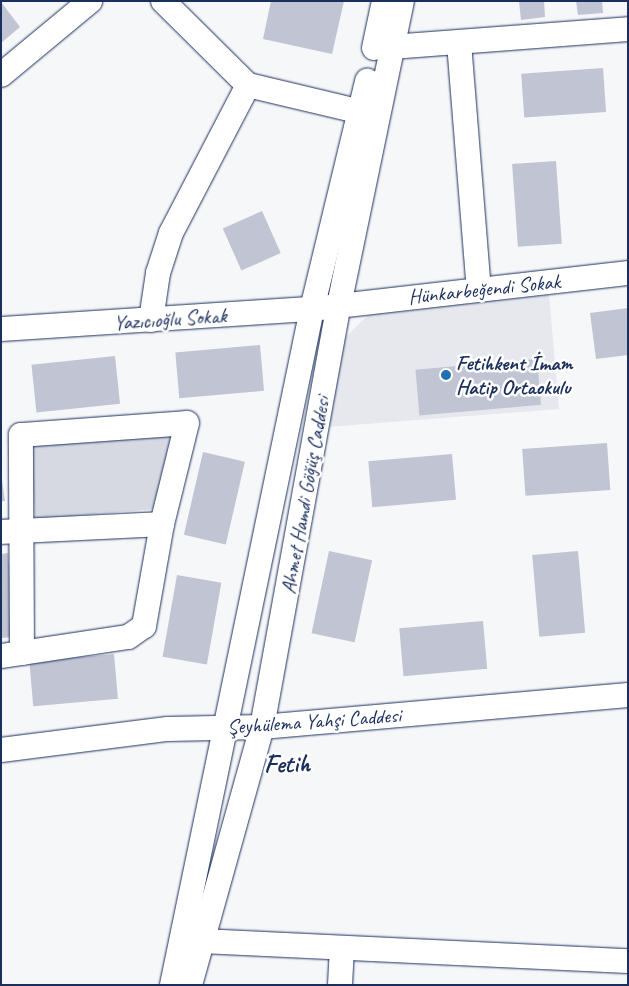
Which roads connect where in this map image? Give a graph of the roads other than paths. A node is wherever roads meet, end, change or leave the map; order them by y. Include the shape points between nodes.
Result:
1 (90, 1) edge
2 (163, 1) edge
3 (384, 1) edge
4 (402, 1) edge
5 (628, 29) edge
6 (459, 42) junction
7 (391, 47) junction
8 (1, 75) edge
9 (248, 85) junction
10 (361, 112) junction
11 (628, 273) edge
12 (479, 289) junction
13 (339, 304) junction
14 (312, 309) junction
15 (151, 320) junction
16 (1, 329) edge
17 (162, 524) junction
18 (12, 531) edge
19 (12, 654) edge
20 (628, 695) edge
21 (262, 727) junction
22 (229, 728) junction
23 (1, 750) edge
24 (201, 941) junction
25 (342, 950) junction
26 (628, 961) edge
27 (172, 985) edge
28 (190, 985) edge
29 (340, 985) edge

1 - 8 street
2 - 9 street
3 - 10 street, Ahmet Hamdi Göğüş Caddesi
4 - 7 street, Ahmet Hamdi Göğüş Caddesi
5 - 6 street
6 - 7 street
6 - 12 street
7 - 13 street, Ahmet Hamdi Göğüş Caddesi
9 - 10 street
9 - 15 street via 171,233 158,273
10 - 14 street, Ahmet Hamdi Göğüş Caddesi
11 - 12 street, Hünkarbeğendi Sokak
12 - 13 street, Hünkarbeğendi Sokak
13 - 14 street, Yazıcıoğlu Sokak
13 - 21 street, Ahmet Hamdi Göğüş Caddesi
14 - 15 street, Yazıcıoğlu Sokak
14 - 22 street, Ahmet Hamdi Göğüş Caddesi
15 - 16 street, Yazıcıoğlu Sokak
17 - 18 street
17 - 18 street via 187,423 21,435
17 - 19 street via 144,626 128,637
18 - 19 street
20 - 21 street, Şeyhülema Yahşi Caddesi
21 - 22 street, Şeyhülema Yahşi Caddesi
21 - 24 street, Ahmet Hamdi Göğüş Caddesi
22 - 23 street, Şeyhülema Yahşi Caddesi via 168,729
22 - 27 street, Ahmet Hamdi Göğüş Caddesi
24 - 25 street
24 - 28 street, Ahmet Hamdi Göğüş Caddesi
25 - 26 street
25 - 29 street

